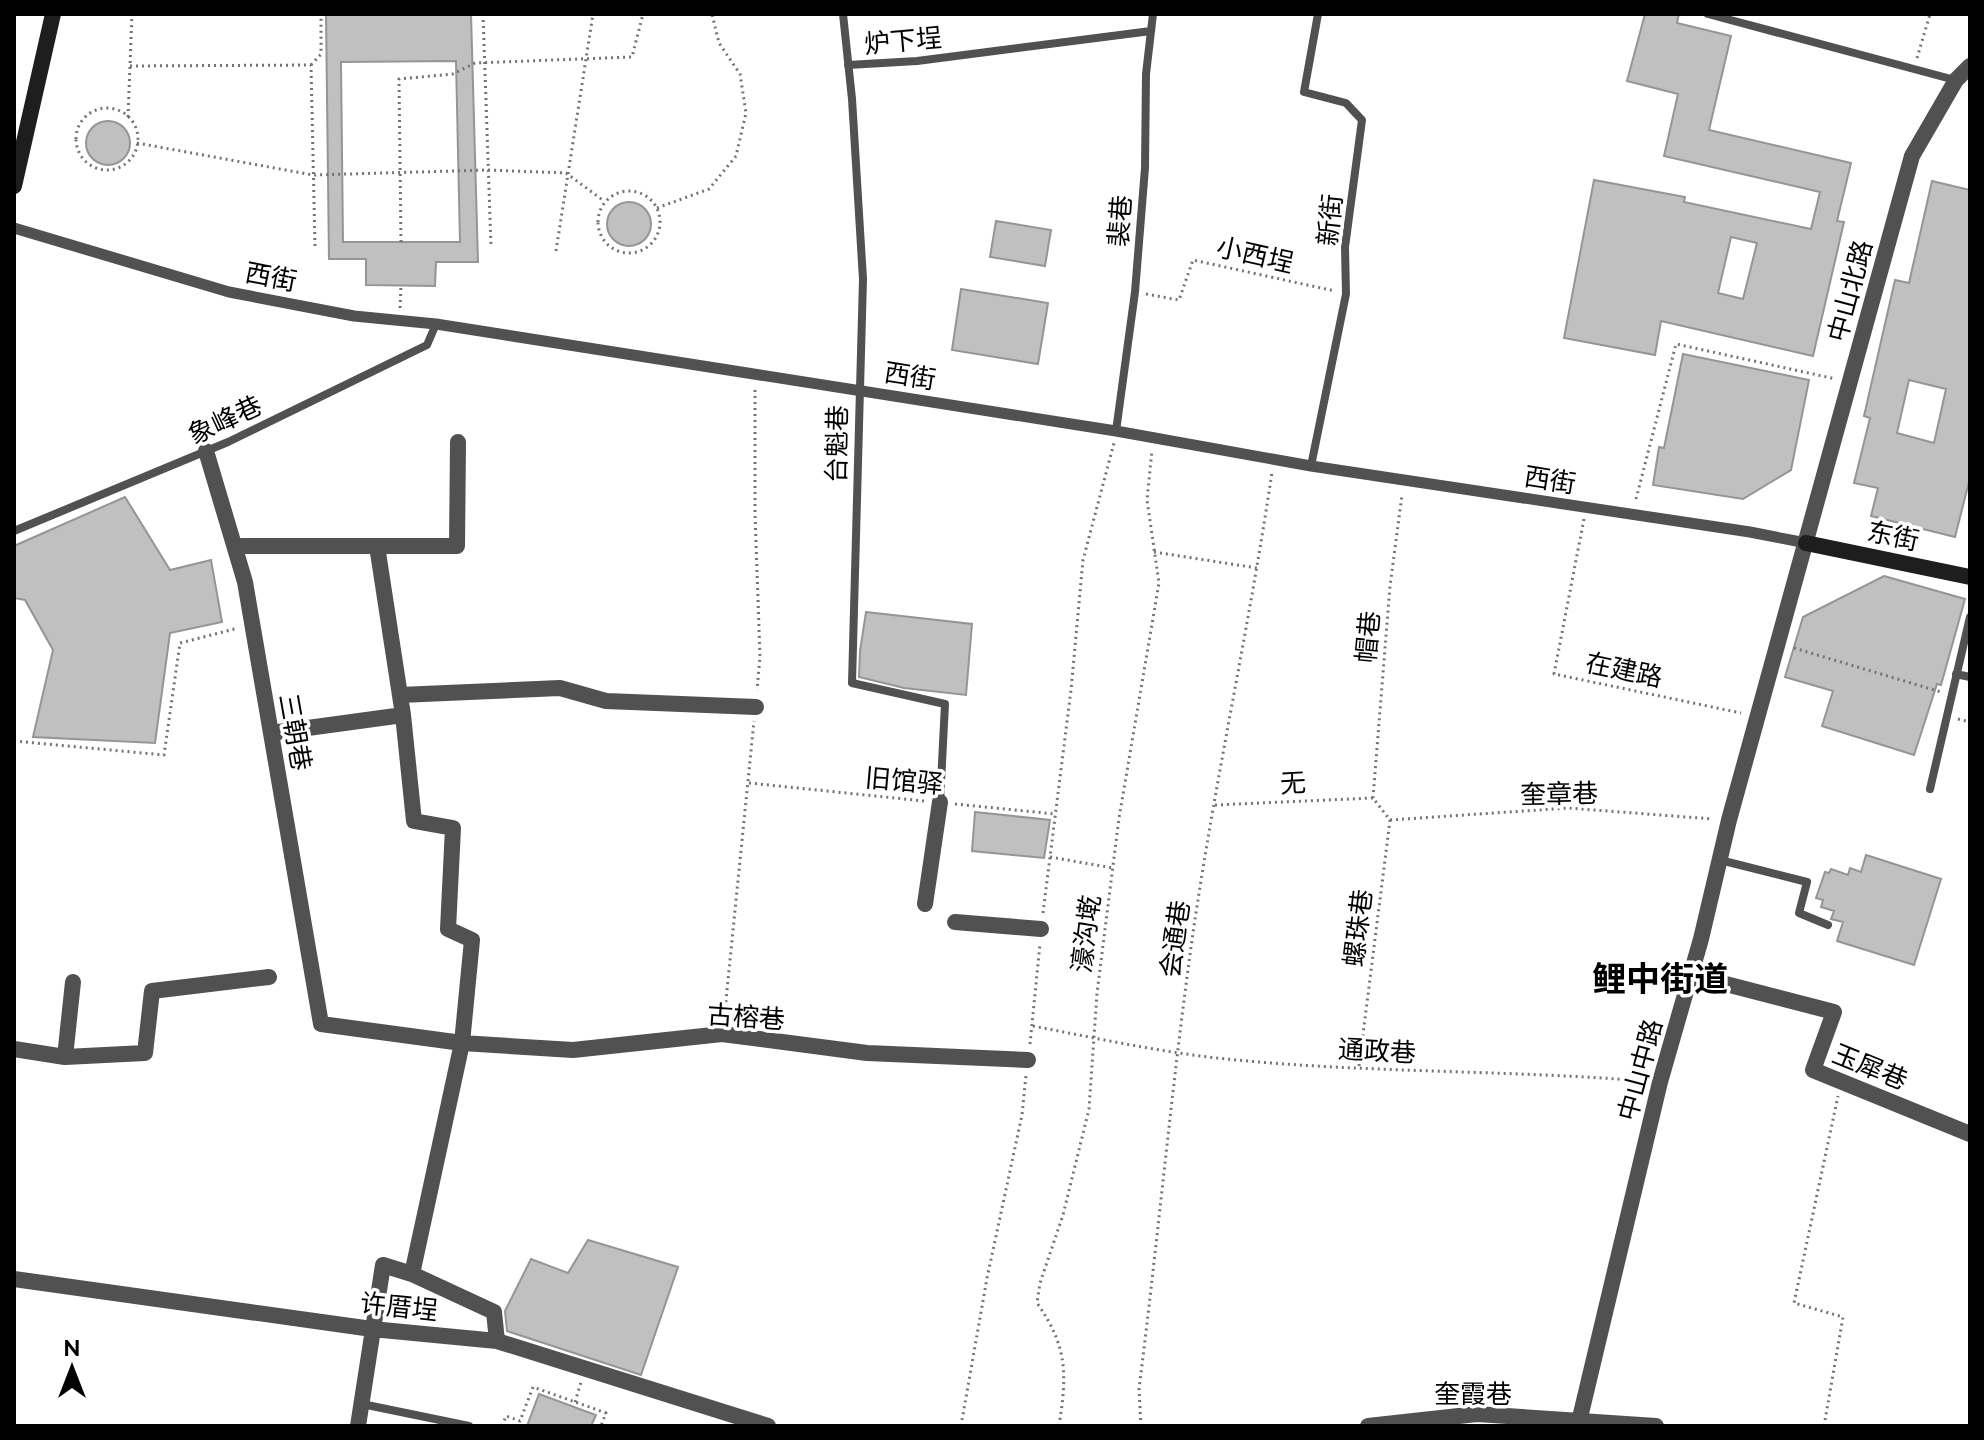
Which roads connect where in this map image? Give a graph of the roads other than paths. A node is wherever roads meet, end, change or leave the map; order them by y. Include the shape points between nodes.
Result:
1 (53, 14) edge
2 (843, 14) edge
3 (1153, 14) edge
4 (1318, 14) edge
5 (1708, 14) edge
6 (1151, 31) junction
7 (848, 65) junction
8 (1970, 66) edge
9 (1956, 80) junction
10 (14, 186) edge
11 (14, 228) edge
12 (436, 324) junction
13 (859, 390) junction
14 (1116, 431) junction
15 (458, 442) dead end
16 (206, 451) junction
17 (1311, 466) junction
18 (14, 531) edge
19 (1806, 543) junction
20 (235, 546) junction
21 (377, 546) junction
22 (1970, 577) edge
23 (1970, 617) edge
24 (1956, 674) junction
25 (1970, 677) edge
26 (400, 695) junction
27 (756, 707) dead end
28 (403, 715) junction
29 (271, 733) junction
30 (1930, 789) dead end
31 (940, 802) joint
32 (1720, 860) junction
33 (925, 904) dead end
34 (955, 922) dead end
35 (1828, 925) dead end
36 (1041, 929) dead end
37 (1691, 975) junction
38 (269, 977) dead end
39 (73, 982) dead end
40 (321, 1024) joint
41 (462, 1043) junction
42 (14, 1049) edge
43 (65, 1057) junction
44 (1028, 1060) dead end
45 (1970, 1134) edge
46 (412, 1274) junction
47 (14, 1279) edge
48 (372, 1329) junction
49 (497, 1341) junction
50 (361, 1403) junction
51 (1579, 1424) edge
52 (358, 1426) edge
53 (469, 1426) edge
54 (768, 1426) edge
55 (1368, 1426) edge
56 (1656, 1426) edge

1 - 10 main road
2 - 7 lane, 台魁巷
3 - 6 lane, 裴巷
4 - 17 lane, 新街 via 1304,92 1346,103 1362,120 1345,247 1346,294
5 - 9 lane
6 - 7 lane, 炉下埕
6 - 14 lane, 裴巷 via 1135,292
7 - 13 lane, 台魁巷 via 863,279
8 - 9 street, 中山北路
9 - 19 street, 中山北路 via 1912,156
11 - 12 street, 西街 via 229,292 354,316
12 - 13 street, 西街
12 - 16 lane, 象峰巷 via 427,345
13 - 14 street, 西街
13 - 31 lane, 台魁巷 via 852,683 945,704
14 - 17 street, 西街
15 - 21 street via 457,546
16 - 18 lane, 象峰巷
16 - 20 street, 三朝巷
17 - 19 street, 西街
19 - 22 main road, 东街
19 - 32 street, 中山中路
20 - 21 street
20 - 29 street, 三朝巷
21 - 26 street
23 - 24 lane
24 - 25 lane
24 - 30 lane
26 - 27 street via 560,688 606,701
26 - 28 street
28 - 29 street
28 - 41 street via 414,821 453,828 448,929 472,940
29 - 40 street, 三朝巷
31 - 33 street
32 - 35 lane via 1807,882 1799,913
32 - 37 street, 中山中路
34 - 36 street
37 - 45 street, 玉犀巷 via 1834,1012 1813,1070
37 - 51 street, 中山中路 via 1660,1082
38 - 43 street via 152,991 145,1053
39 - 43 street
40 - 41 street, 古榕巷
41 - 44 street, 古榕巷 via 573,1050 722,1034 867,1053
41 - 46 street
42 - 43 street
46 - 48 street via 383,1265
46 - 49 street via 494,1312
47 - 48 street, 许厝埕
48 - 49 street, 许厝埕
48 - 50 street
49 - 54 street, 许厝埕
50 - 52 street
50 - 53 lane
51 - 55 street, 奎霞巷 via 1477,1414
51 - 56 street, 奎霞巷

